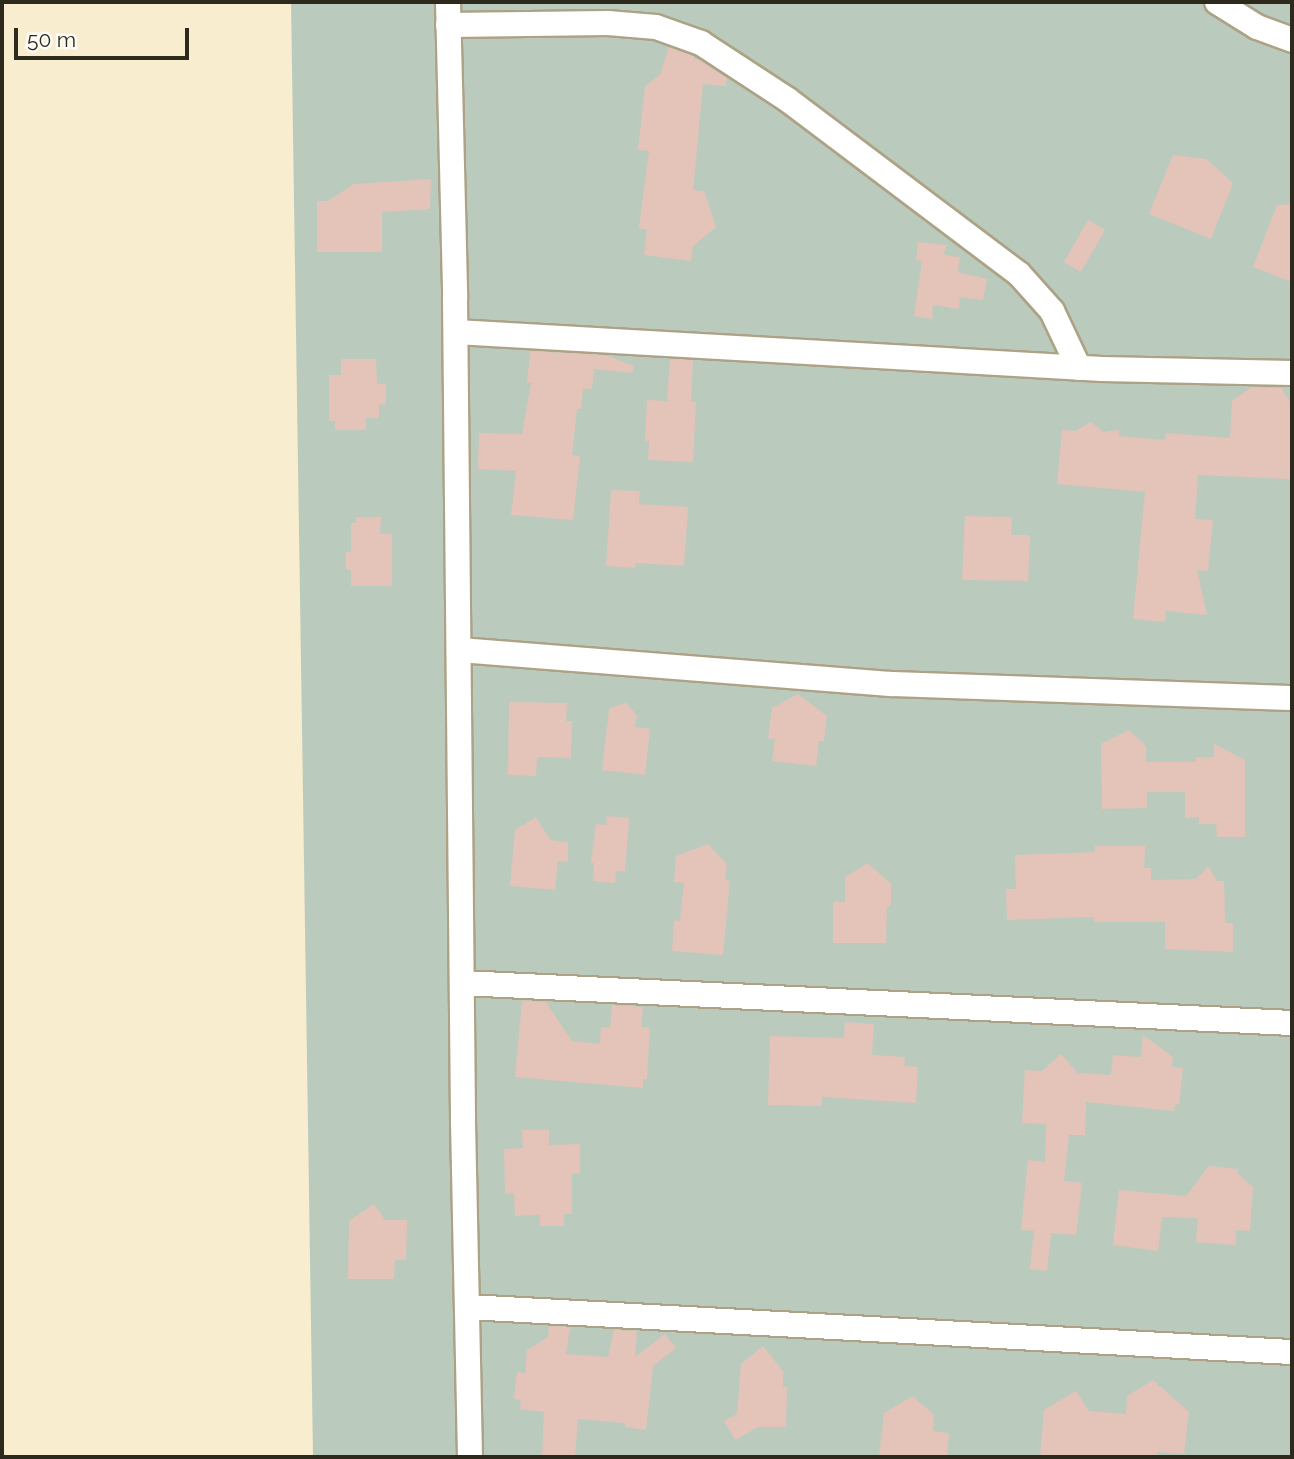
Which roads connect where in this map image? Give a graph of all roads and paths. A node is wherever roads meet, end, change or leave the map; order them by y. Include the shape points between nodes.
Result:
1 (1217, 2) edge
2 (448, 13) edge
3 (1292, 40) edge
4 (456, 332) junction
5 (1079, 368) junction
6 (1292, 373) edge
7 (459, 650) junction
8 (1292, 698) edge
9 (462, 984) junction
10 (1292, 1023) edge
11 (468, 1307) junction
12 (1292, 1352) edge
13 (470, 1457) edge

1 - 3 street via 1256,27
2 - 4 street
2 - 5 street via 656,27 701,43 788,100 1019,274 1052,311
4 - 5 street
4 - 7 street
5 - 6 street
7 - 8 street via 891,684
7 - 9 street
9 - 10 street
9 - 11 street
11 - 12 street
11 - 13 street

